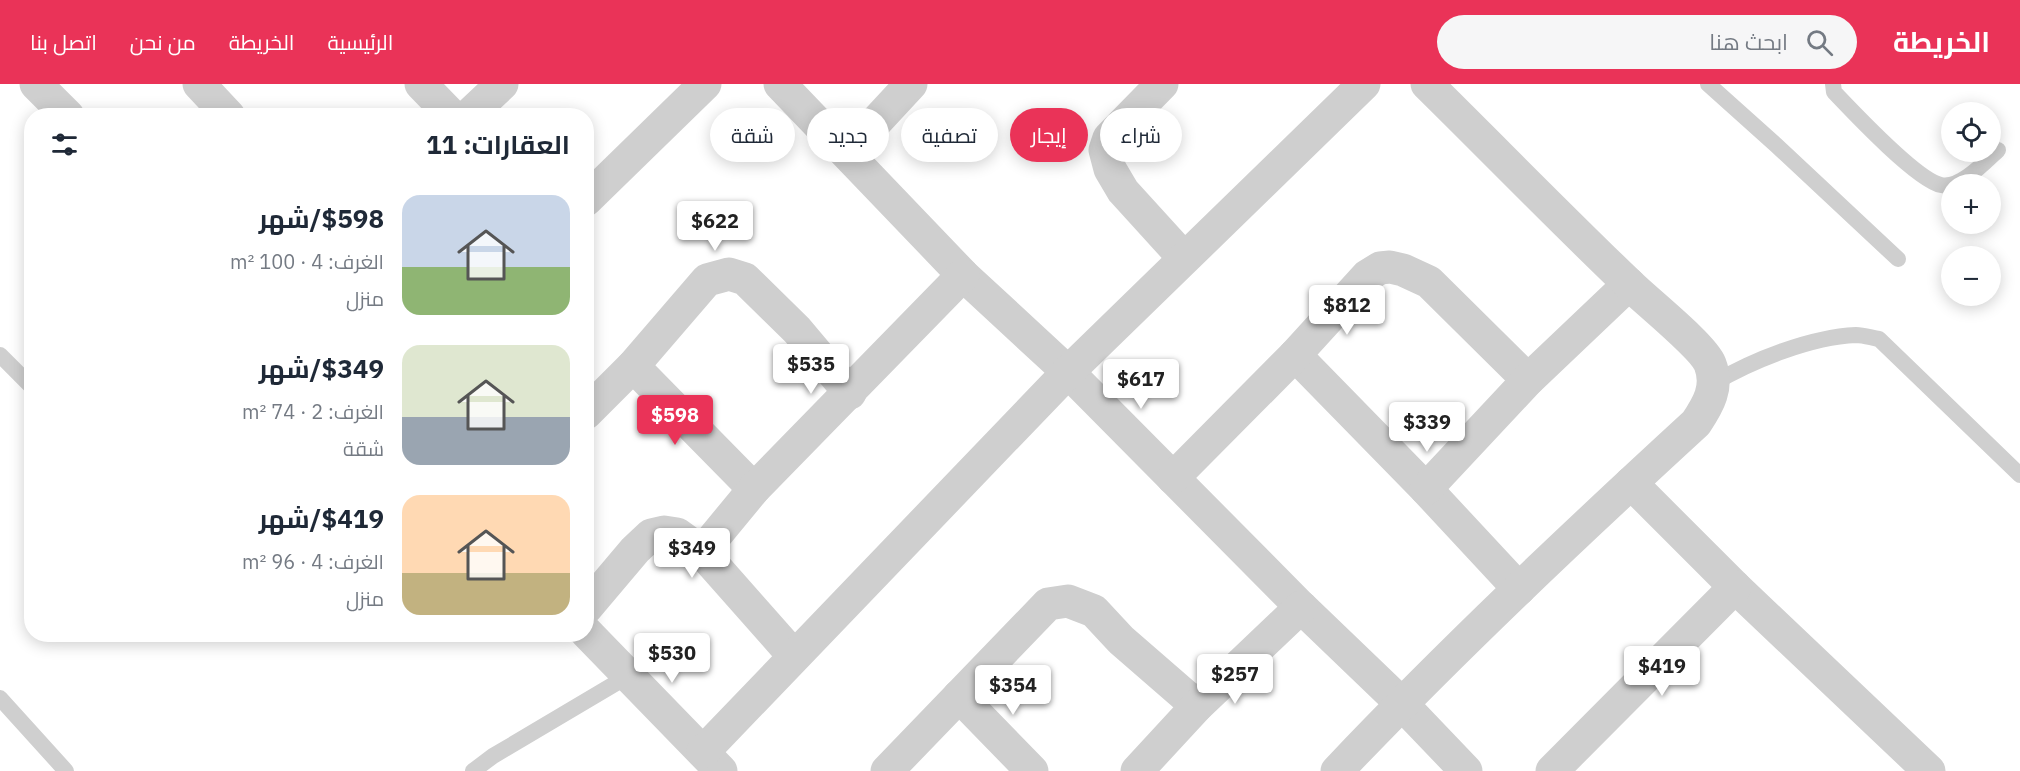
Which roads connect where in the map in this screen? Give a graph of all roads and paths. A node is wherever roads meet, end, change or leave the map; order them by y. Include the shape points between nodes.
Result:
1 (36, 84) edge
2 (199, 84) edge
3 (422, 84) edge
4 (502, 84) edge
5 (705, 84) edge
6 (780, 84) edge
7 (911, 84) edge
8 (1162, 84) edge
9 (1364, 84) edge
10 (1427, 84) edge
11 (1708, 84) edge
12 (1833, 84) edge
13 (60, 108) edge
14 (222, 108) edge
15 (444, 108) edge
16 (476, 108) edge
17 (889, 108) edge
18 (807, 112) edge
19 (856, 162) edge
20 (1985, 162) edge
21 (594, 192) edge
22 (1184, 258) junction
23 (1898, 259) dead end
24 (963, 275) junction
25 (1629, 284) junction
26 (0, 355) edge
27 (1295, 355) junction
28 (633, 366) junction
29 (1068, 372) junction
30 (24, 379) edge
31 (1528, 380) junction
32 (1714, 383) junction
33 (850, 393) junction
34 (594, 405) edge
35 (2020, 475) edge
36 (1173, 478) junction
37 (1630, 483) junction
38 (754, 489) junction
39 (1426, 489) junction
40 (702, 552) junction
41 (1736, 587) junction
42 (1519, 589) junction
43 (594, 598) edge
44 (1301, 608) junction
45 (594, 640) edge
46 (793, 655) junction
47 (628, 675) junction
48 (958, 696) junction
49 (0, 698) edge
50 (1401, 703) junction
51 (1197, 706) junction
52 (712, 761) edge
53 (66, 771) edge
54 (473, 771) edge
55 (887, 771) edge
56 (1032, 771) edge
57 (1137, 771) edge
58 (1337, 771) edge
59 (1466, 771) edge
60 (1552, 771) edge
61 (1929, 771) edge

1 - 13 street
2 - 14 street
3 - 15 street
4 - 16 street
5 - 21 street
6 - 18 street
7 - 17 street
8 - 22 street via 1109,138 1105,150 1123,191
9 - 22 street
10 - 25 street
11 - 23 lane
12 - 20 lane via 1834,92 1921,176 1942,185 1962,180
19 - 24 street
22 - 29 street
24 - 29 street
24 - 33 street
25 - 31 street
25 - 32 street via 1696,346 1710,363
26 - 30 lane
27 - 31 street via 1367,276 1390,267 1429,282
27 - 36 street
27 - 39 street
28 - 33 street via 707,280 729,274 745,279 797,330
28 - 34 street
28 - 38 street
29 - 36 street
29 - 46 street
31 - 39 street
32 - 35 lane via 1739,368 1827,339 1858,335 1879,339
32 - 37 street via 1711,401 1696,423
33 - 38 street
36 - 44 street
37 - 41 street
37 - 42 street
38 - 40 street
39 - 42 street
40 - 43 street via 677,534 651,535
40 - 46 street
41 - 60 street
41 - 61 street
42 - 50 street
44 - 50 street
44 - 51 street
45 - 47 street
46 - 52 street
47 - 52 street
47 - 54 lane
48 - 51 street via 1048,604 1068,601 1094,612
48 - 55 street
48 - 56 street
49 - 53 lane
50 - 58 street
50 - 59 street
51 - 57 street

